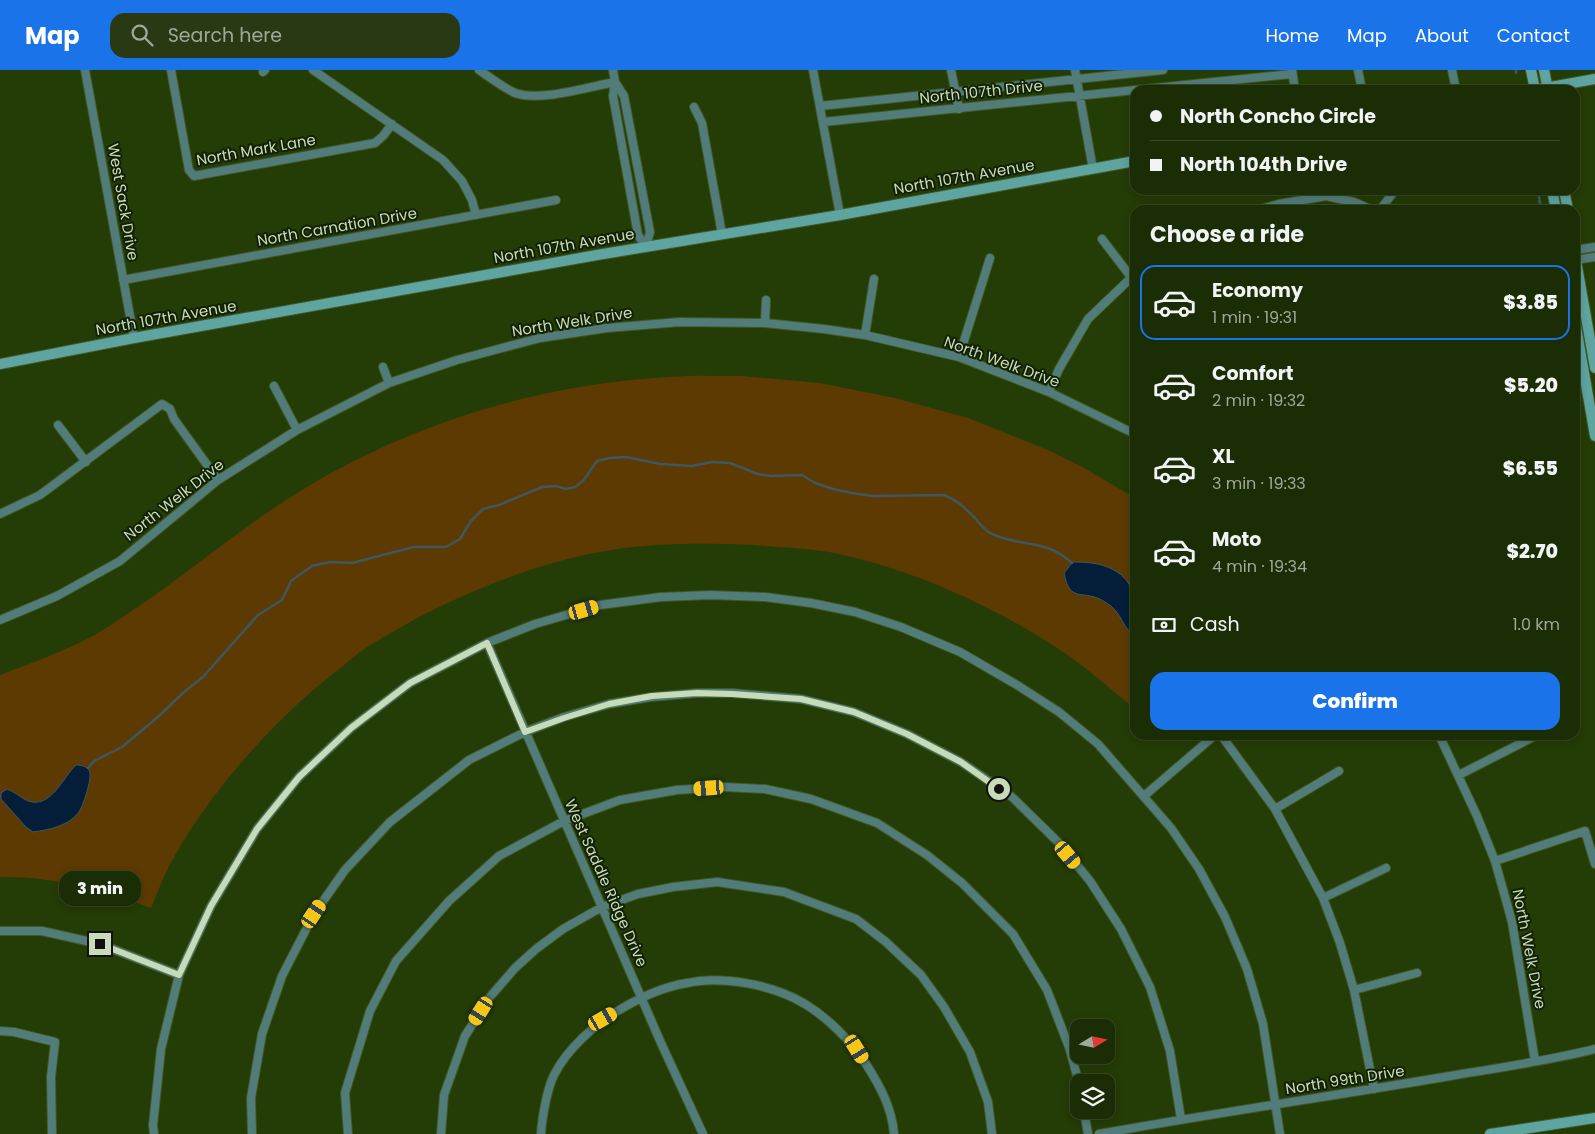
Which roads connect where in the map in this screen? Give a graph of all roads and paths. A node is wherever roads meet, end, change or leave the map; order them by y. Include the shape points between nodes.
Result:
1 (84, 70) edge
2 (171, 70) edge
3 (313, 70) edge
4 (479, 70) edge
5 (613, 70) edge
6 (813, 70) edge
7 (951, 70) edge
8 (1075, 70) edge
9 (1163, 70) edge
10 (1358, 70) edge
11 (1452, 70) edge
12 (1531, 70) edge
13 (1544, 70) edge
14 (1292, 72) edge
15 (1076, 79) junction
16 (1595, 79) edge
17 (615, 82) junction
18 (1172, 85) edge
19 (1294, 85) edge
20 (1361, 85) edge
21 (1455, 85) edge
22 (1533, 85) edge
23 (1547, 85) edge
24 (1564, 85) edge
25 (1130, 90) edge
26 (955, 91) junction
27 (1080, 95) junction
28 (820, 106) junction
29 (694, 107) dead end
30 (959, 109) junction
31 (823, 122) junction
32 (392, 124) junction
33 (1130, 163) edge
34 (1094, 169) junction
35 (556, 200) dead end
36 (1276, 205) edge
37 (1361, 205) edge
38 (476, 215) junction
39 (840, 215) junction
40 (722, 234) junction
41 (1102, 239) dead end
42 (646, 246) junction
43 (1595, 247) edge
44 (1580, 254) edge
45 (1580, 256) edge
46 (1595, 257) edge
47 (990, 258) dead end
48 (1130, 272) edge
49 (1130, 278) edge
50 (874, 279) dead end
51 (123, 280) junction
52 (1580, 284) edge
53 (766, 300) dead end
54 (764, 323) junction
55 (865, 335) junction
56 (134, 338) junction
57 (1580, 350) edge
58 (959, 357) junction
59 (0, 364) edge
60 (383, 367) dead end
61 (1595, 368) edge
62 (389, 383) junction
63 (274, 386) dead end
64 (1049, 392) junction
65 (58, 426) dead end
66 (1130, 429) edge
67 (297, 430) junction
68 (1595, 436) edge
69 (86, 462) junction
70 (218, 480) junction
71 (0, 514) edge
72 (0, 620) edge
73 (487, 643) junction
74 (525, 732) junction
75 (1209, 740) edge
76 (1225, 740) edge
77 (1442, 740) edge
78 (1527, 740) edge
79 (1339, 771) dead end
80 (1459, 775) junction
81 (1144, 796) junction
82 (1275, 809) junction
83 (564, 821) junction
84 (1495, 861) junction
85 (1595, 864) edge
86 (1386, 868) dead end
87 (1323, 898) junction
88 (602, 907) junction
89 (0, 931) edge
90 (1417, 973) dead end
91 (179, 975) junction
92 (1354, 990) junction
93 (641, 997) junction
94 (0, 1031) edge
95 (1595, 1049) edge
96 (1535, 1061) junction
97 (1077, 1074) edge
98 (1374, 1089) junction
99 (1276, 1105) junction
100 (1595, 1118) edge
101 (1086, 1119) edge
102 (1181, 1119) junction
103 (52, 1134) edge
104 (154, 1134) edge
105 (252, 1134) edge
106 (348, 1134) edge
107 (441, 1134) edge
108 (541, 1134) edge
109 (703, 1134) edge
110 (894, 1134) edge
111 (992, 1134) edge
112 (1088, 1134) edge
113 (1099, 1134) edge
114 (1280, 1134) edge
115 (1490, 1134) edge

1 - 51 street, West Sack Drive
2 - 32 street, North Mark Lane via 189,170 194,176 375,142
3 - 32 street
4 - 17 street via 517,94 530,96
5 - 17 street
6 - 28 street
7 - 26 street
8 - 15 street
9 - 15 street, North 107th Drive
10 - 20 street
11 - 21 street
12 - 22 main road
13 - 23 main road
14 - 18 street, North 107th Drive
14 - 19 street
15 - 26 street, North 107th Drive
15 - 27 street
16 - 24 main road
17 - 42 street via 613,96 638,235
17 - 42 street via 624,96 650,232
25 - 27 street, North 107th Drive
26 - 28 street, North 107th Drive
26 - 30 street
27 - 30 street, North 107th Drive
27 - 34 street
28 - 31 street
29 - 40 street via 702,123
30 - 31 street, North 107th Drive
31 - 39 street
32 - 38 street via 449,165 466,189
33 - 34 main road, North 107th Avenue
34 - 39 main road, North 107th Avenue
35 - 38 street, North Carnation Drive
36 - 37 street via 1326,196
38 - 51 street, North Carnation Drive
39 - 40 main road, North 107th Avenue
40 - 42 main road, North 107th Avenue
41 - 48 street
42 - 56 main road, North 107th Avenue
43 - 44 street
45 - 46 street
47 - 58 street
49 - 64 street via 1088,319
50 - 55 street
51 - 56 street, West Sack Drive
52 - 61 main road
53 - 54 street
54 - 55 street, North Welk Drive
54 - 62 street, North Welk Drive via 680,322 540,338 457,360
55 - 58 street, North Welk Drive
56 - 59 main road, North 107th Avenue
57 - 68 main road
58 - 64 street, North Welk Drive
60 - 62 street
62 - 67 street, North Welk Drive
63 - 67 street
64 - 66 street, North Welk Drive
65 - 69 street
67 - 70 street, North Welk Drive
69 - 70 street via 162,404 170,409
69 - 71 street via 40,495
70 - 72 street, North Welk Drive via 120,561 57,596
73 - 74 street, West Saddle Ridge Drive
73 - 81 street via 535,624 600,605 661,597 765,597 854,612 901,627 960,652 1031,694 1098,744
73 - 91 street via 410,683 351,728 299,777 257,829 211,906
74 - 83 street, West Saddle Ridge Drive
74 - 102 street via 609,704 652,696 742,694 801,699 854,712 907,734 961,762 1012,798 1058,842 1090,881 1121,929 1150,987 1170,1051
74 - 105 street via 469,760 390,822 345,870 314,914 282,976 262,1034 251,1098
75 - 81 street
76 - 82 street
77 - 80 street, North Welk Drive
78 - 80 street
79 - 82 street
80 - 84 street, North Welk Drive
81 - 99 street via 1199,869 1225,916 1247,969 1263,1024
82 - 87 street
83 - 88 street, West Saddle Ridge Drive
83 - 97 street via 620,800 677,790 724,787 766,789 811,799 876,823 927,855 962,883 1013,934 1047,990 1070,1047
83 - 106 street via 499,856 449,901 396,961 370,1011 345,1093
84 - 85 street via 1585,831
84 - 96 street, North Welk Drive via 1512,922
86 - 87 street
87 - 92 street
88 - 93 street, West Saddle Ridge Drive
88 - 107 street via 536,949 489,998 465,1036 444,1095
88 - 111 street via 638,894 717,882 784,892 856,919 921,975 944,1006 970,1052 988,1102
89 - 91 street via 42,931 100,944
90 - 92 street
91 - 104 street via 161,1049
92 - 98 street
93 - 108 street via 603,1019 574,1046 554,1075 542,1117
93 - 109 street, West Saddle Ridge Drive
93 - 110 street via 689,982 718,980 743,982 780,992 804,1003 857,1049 880,1086
94 - 103 street via 55,1042 51,1077
95 - 96 street, North 99th Drive
96 - 98 street, North 99th Drive
98 - 99 street, North 99th Drive
99 - 102 street, North 99th Drive
99 - 114 street
100 - 115 main road
101 - 112 street
102 - 113 street, North 99th Drive

